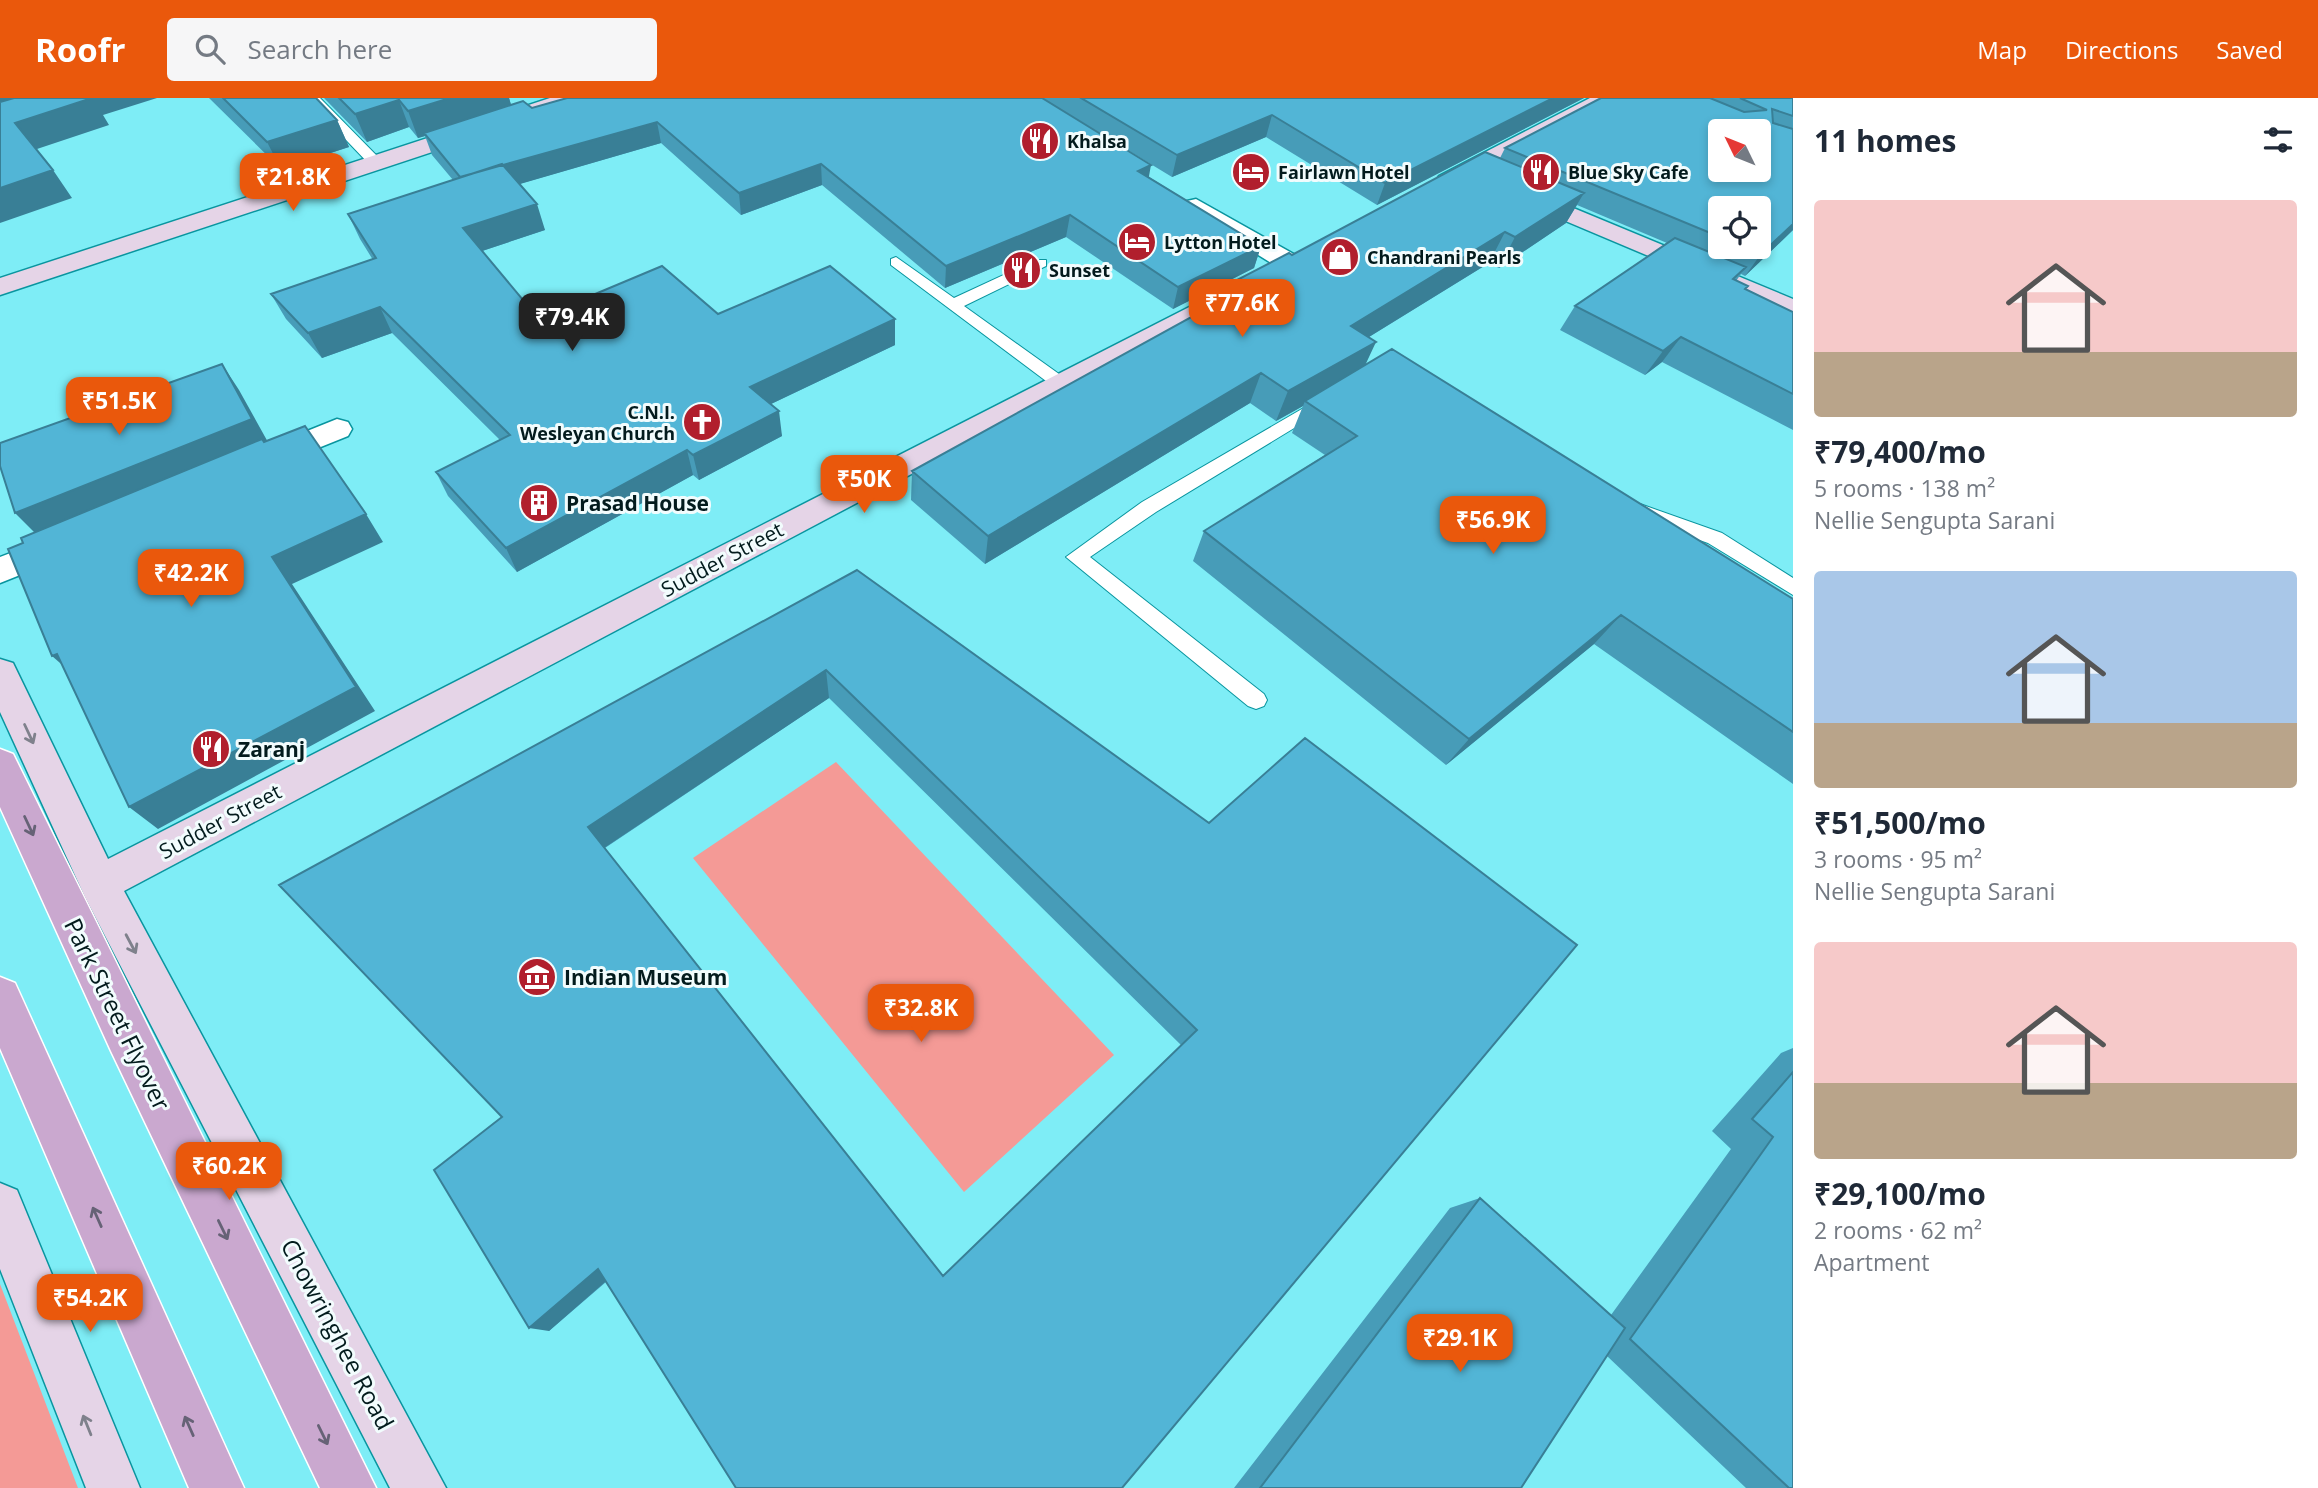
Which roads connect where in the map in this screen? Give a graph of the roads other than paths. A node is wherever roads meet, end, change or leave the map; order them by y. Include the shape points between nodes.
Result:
1 (313, 98) edge
2 (572, 98) edge
3 (1605, 98) edge
4 (375, 162) junction
5 (1489, 179) junction
6 (1175, 194) edge
7 (1420, 195) edge
8 (896, 262) dead end
9 (1041, 263) dead end
10 (0, 287) edge
11 (953, 305) junction
12 (1793, 309) edge
13 (1060, 383) junction
14 (1344, 390) edge
15 (337, 429) dead end
16 (237, 471) edge
17 (1624, 505) edge
18 (88, 534) edge
19 (0, 571) edge
20 (1793, 588) edge
21 (0, 673) edge
22 (1256, 700) dead end
23 (0, 765) edge
24 (99, 884) junction
25 (0, 998) edge
26 (0, 1207) edge
27 (113, 1488) edge
28 (217, 1488) edge
29 (349, 1488) edge
30 (419, 1488) edge

1 - 4 lane
2 - 4 street
3 - 5 street
4 - 10 street
5 - 7 street
5 - 12 street
6 - 13 street, Sudder Street via 1301,257
8 - 11 lane
9 - 11 lane
11 - 13 lane
13 - 24 street, Sudder Street
14 - 22 lane via 1149,507 1076,557
15 - 16 street
17 - 20 lane via 1715,538
18 - 19 street
21 -> 24 street, Chowringhee Road
23 -> 29 main road, Park Street Flyover
24 -> 30 street, Chowringhee Road
28 -> 25 main road
27 -> 26 street

